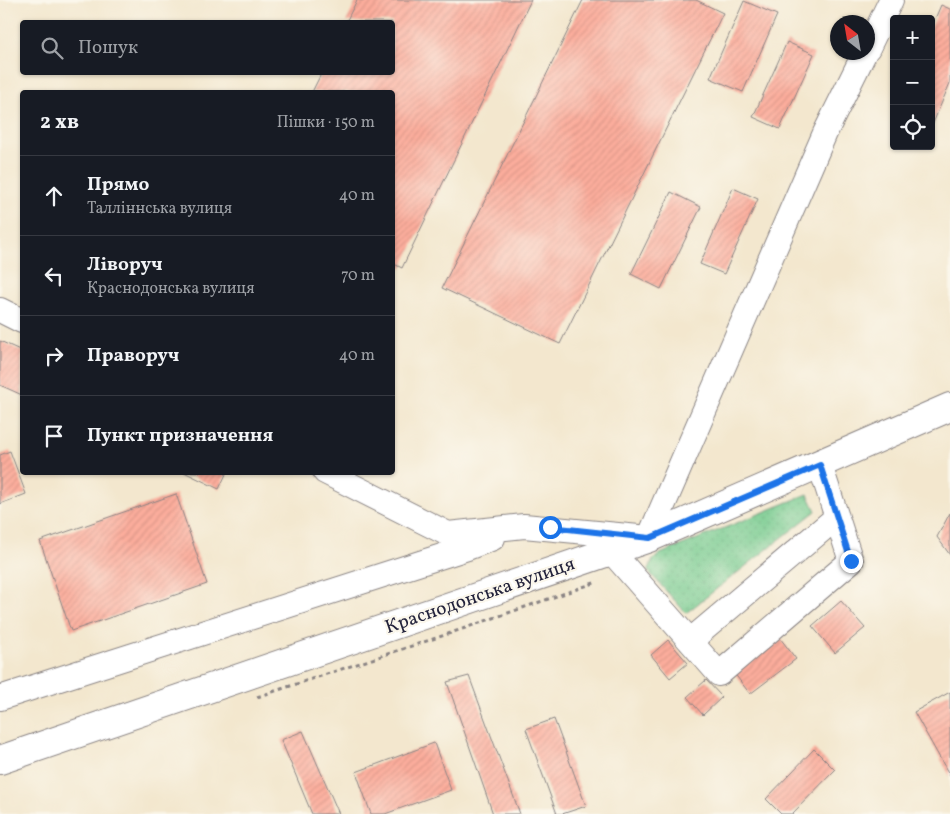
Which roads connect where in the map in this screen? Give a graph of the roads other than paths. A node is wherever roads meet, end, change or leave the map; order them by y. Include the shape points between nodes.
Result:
1 (891, 0) edge
2 (875, 33) edge
3 (861, 60) edge
4 (0, 310) edge
5 (20, 320) edge
6 (950, 407) edge
7 (820, 465) junction
8 (331, 475) edge
9 (837, 517) junction
10 (524, 526) junction
11 (650, 538) junction
12 (611, 551) junction
13 (690, 641) junction
14 (0, 698) edge
15 (0, 760) edge

1 - 2 street
3 - 11 street via 825,133
4 - 5 street
6 - 7 main road, Краснодонська вулиця
7 - 9 street
7 - 11 main road, Краснодонська вулиця
8 - 10 street via 448,534
9 - 13 street
9 - 13 street via 851,561 719,674
10 - 11 street
10 - 14 street via 467,548
11 - 12 main road, Краснодонська вулиця
12 - 13 street
12 - 15 main road, Краснодонська вулиця

